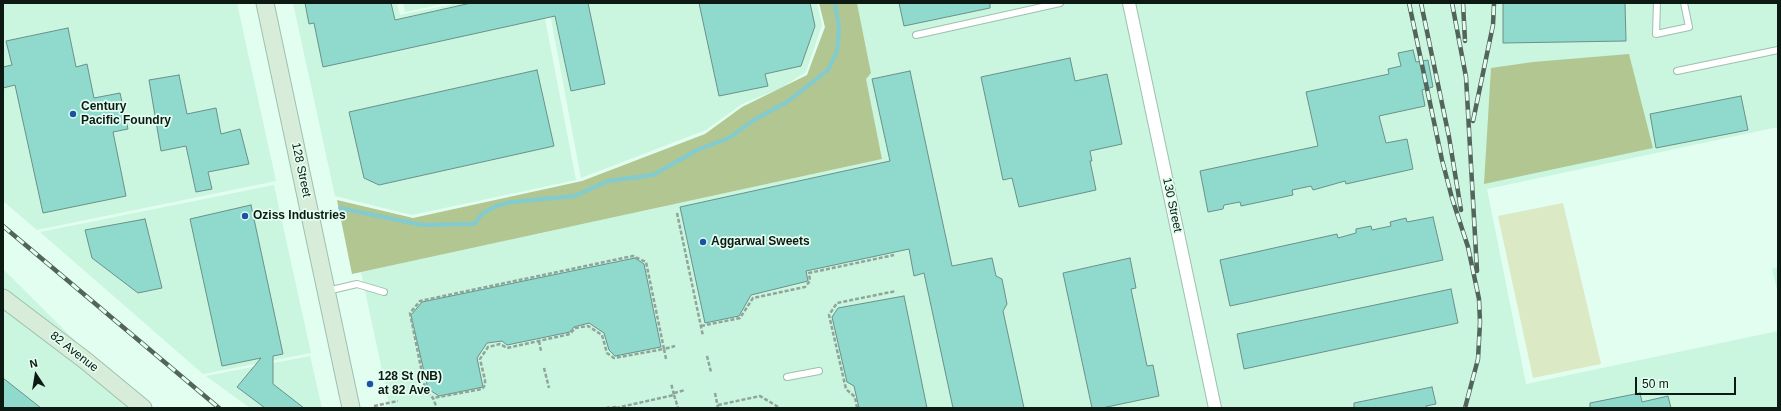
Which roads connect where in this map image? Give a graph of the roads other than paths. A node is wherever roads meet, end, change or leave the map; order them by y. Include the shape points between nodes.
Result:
1 (265, 3) edge
2 (1060, 3) edge
3 (1129, 3) edge
4 (1657, 3) edge
5 (1684, 3) edge
6 (916, 35) dead end
7 (1778, 50) edge
8 (1677, 71) dead end
9 (326, 291) junction
10 (384, 292) dead end
11 (3, 298) edge
12 (819, 371) dead end
13 (787, 377) dead end
14 (143, 408) edge
15 (351, 408) edge
16 (1215, 408) edge

1 - 9 main road, 128 Street
2 - 6 lane
3 - 16 street, 130 Street
4 - 5 lane via 1656,34 1689,27
7 - 8 lane
9 - 10 lane via 357,284
9 - 15 main road, 128 Street
11 - 14 main road, 82 Avenue via 86,360
12 - 13 lane

